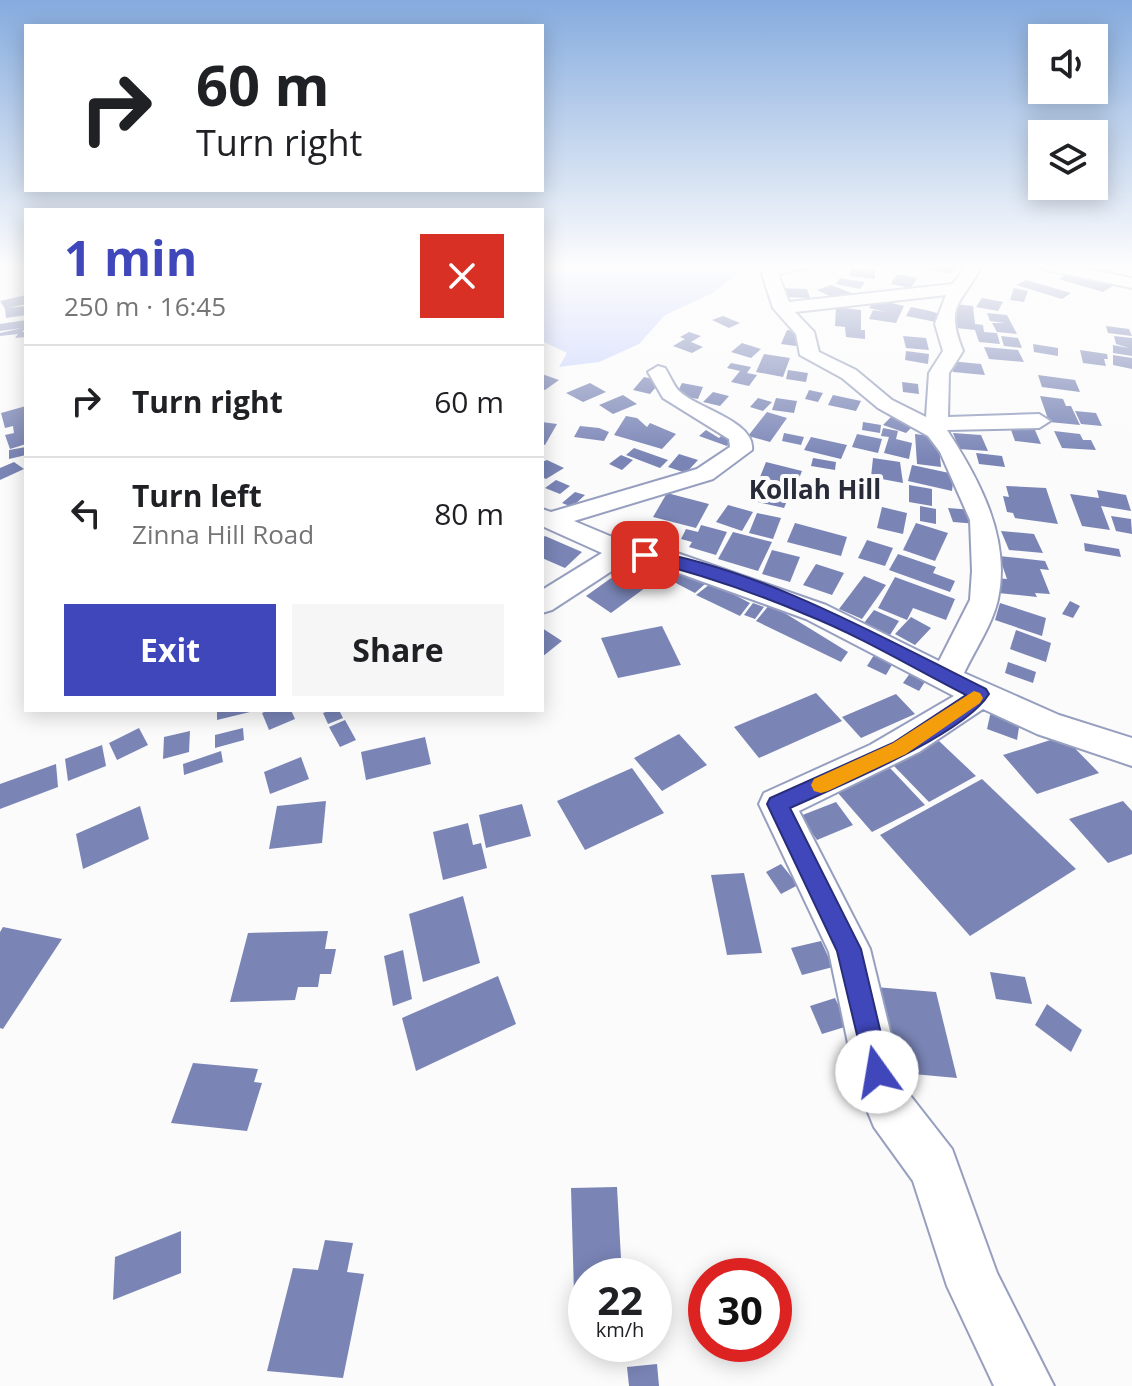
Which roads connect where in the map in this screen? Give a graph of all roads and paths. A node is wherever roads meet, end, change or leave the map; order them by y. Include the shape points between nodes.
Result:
1 (803, 330) edge
2 (944, 330) edge
3 (658, 372) dead end
4 (1039, 421) dead end
5 (936, 428) junction
6 (546, 518) edge
7 (623, 552) junction
8 (544, 602) edge
9 (963, 686) junction
10 (1132, 752) edge
11 (1025, 1386) edge

1 - 5 street via 812,356 849,374 885,404
2 - 5 street via 953,351 939,373
3 - 6 street via 670,394 738,435 741,450 705,474
4 - 5 street
5 - 9 street via 983,520 984,600
6 - 7 street
7 - 8 street
7 - 9 street via 667,559 816,612
9 - 10 street via 1049,725
9 - 11 street via 949,718 900,749 777,804 849,949 891,1110 934,1167 974,1286

